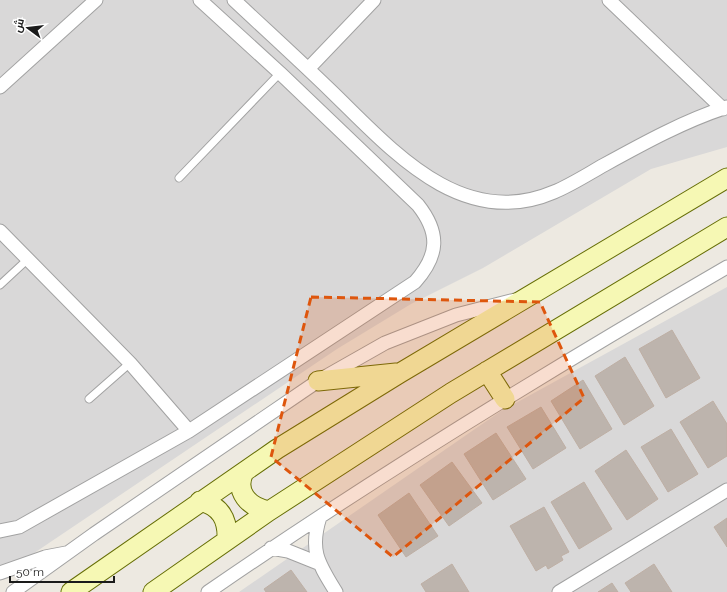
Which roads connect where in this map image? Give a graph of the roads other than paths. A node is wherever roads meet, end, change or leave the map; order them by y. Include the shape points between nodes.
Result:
1 (96, 0) edge
2 (200, 0) edge
3 (234, 0) edge
4 (374, 0) edge
5 (609, 0) edge
6 (308, 69) junction
7 (280, 73) junction
8 (0, 88) edge
9 (725, 108) edge
10 (179, 178) dead end
11 (727, 178) edge
12 (727, 227) edge
13 (0, 231) edge
14 (28, 259) junction
15 (727, 267) edge
16 (715, 274) junction
17 (727, 279) edge
18 (0, 285) edge
19 (530, 296) junction
20 (130, 364) junction
21 (487, 371) junction
22 (400, 373) junction
23 (318, 381) junction
24 (89, 398) dead end
25 (505, 399) junction
26 (190, 431) junction
27 (244, 472) junction
28 (727, 490) edge
29 (200, 501) junction
30 (268, 511) junction
31 (320, 517) junction
32 (0, 531) edge
33 (227, 540) junction
34 (271, 548) junction
35 (70, 552) junction
36 (318, 564) junction
37 (0, 573) edge
38 (13, 592) edge
39 (71, 592) edge
40 (153, 592) edge
41 (208, 592) edge
42 (336, 592) edge
43 (559, 592) edge

1 - 8 street
2 - 7 street
3 - 6 street
4 - 6 street
5 - 9 street
6 - 9 street via 394,152 425,176 458,194 486,202 519,202 553,192 653,138 705,114
7 - 10 lane
7 - 26 street via 418,205 433,230 434,245 431,259 425,272 415,282
11 - 19 main road
12 - 21 main road
13 - 14 street
14 - 18 lane
14 - 20 street
15 - 16 street
16 - 17 street
16 - 25 street via 563,362
19 - 22 main road
19 - 23 street via 456,315 392,340
20 - 24 lane
20 - 26 street
21 - 25 main road
21 - 30 main road
22 - 23 main road
22 - 27 main road
23 - 35 street
25 - 31 street
26 - 32 street via 19,527
27 - 29 main road
27 - 30 main road via 240,480 242,492 254,506
28 - 43 street
29 - 33 main road via 221,514 227,524
29 - 39 main road
30 - 33 main road
31 - 34 street
31 - 36 street via 315,532 314,548
33 - 40 main road
34 - 36 street via 288,551
34 - 41 street
35 - 37 street via 45,557
35 - 38 street
36 - 42 street

